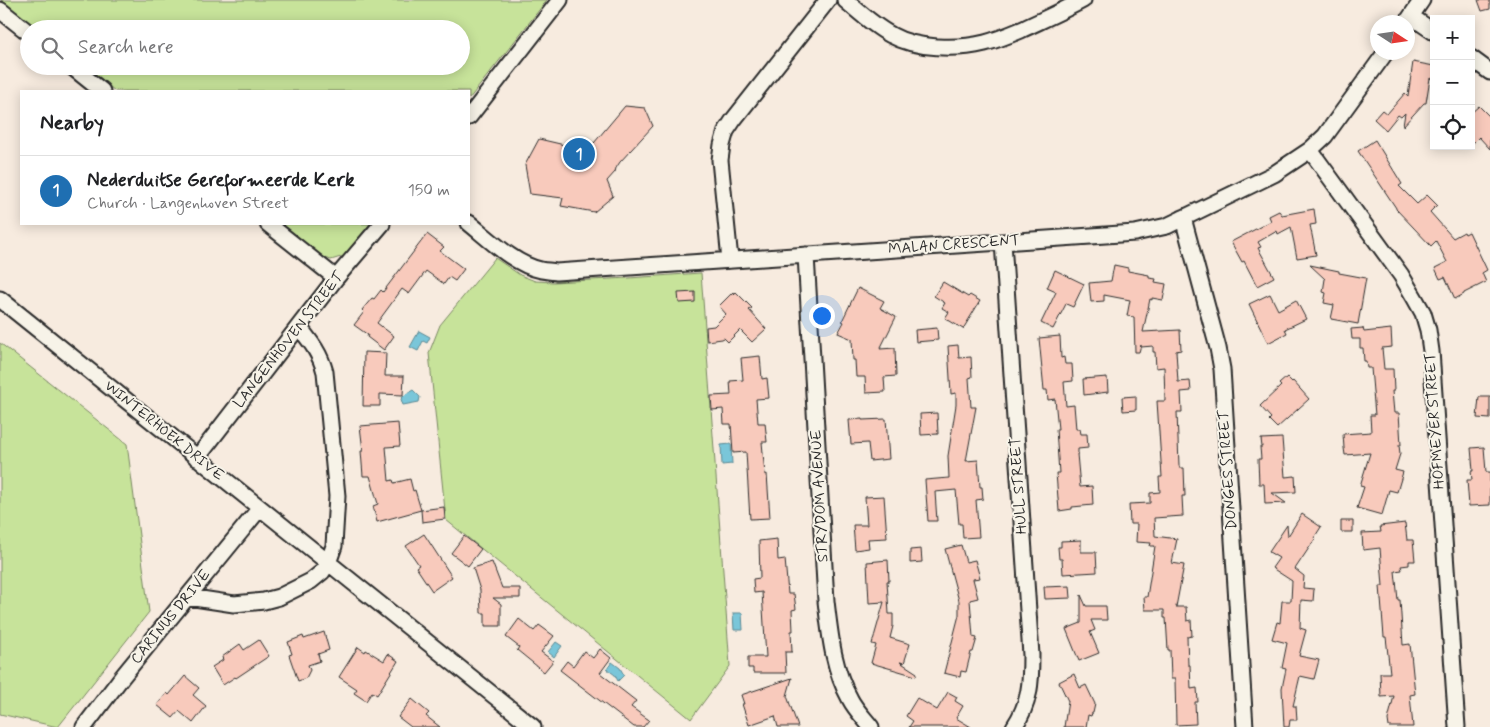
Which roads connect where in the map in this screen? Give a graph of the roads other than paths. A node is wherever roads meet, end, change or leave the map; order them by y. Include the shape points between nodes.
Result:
1 (560, 0) edge
2 (828, 0) edge
3 (845, 0) edge
4 (1083, 0) edge
5 (1422, 0) edge
6 (0, 10) edge
7 (1413, 15) edge
8 (1415, 22) edge
9 (20, 25) edge
10 (1430, 30) edge
11 (1380, 60) edge
12 (1474, 60) edge
13 (1490, 72) edge
14 (82, 75) edge
15 (101, 90) edge
16 (470, 116) edge
17 (1310, 150) junction
18 (1183, 218) junction
19 (470, 224) edge
20 (269, 225) edge
21 (381, 225) edge
22 (1002, 242) junction
23 (806, 255) junction
24 (730, 260) junction
25 (336, 278) junction
26 (0, 300) edge
27 (299, 327) junction
28 (197, 458) junction
29 (260, 508) junction
30 (328, 563) junction
31 (188, 597) junction
32 (84, 727) edge
33 (533, 727) edge
34 (871, 727) edge
35 (1014, 727) edge
36 (1245, 727) edge
37 (1456, 727) edge

1 - 16 street
2 - 24 street via 726,131 720,160
3 - 4 street via 890,35 918,45 969,46 994,41
5 - 7 street
6 - 9 street
8 - 10 street
11 - 17 street, MALAN CRESCENT via 1325,136
12 - 13 street
14 - 15 street
17 - 18 street, MALAN CRESCENT via 1274,174
17 - 37 street, HOFMEYER STREET via 1401,275 1423,314 1428,330
18 - 22 street, MALAN CRESCENT via 1167,226 1135,233
18 - 36 street, DONGES STREET via 1222,369
19 - 24 street, MALAN CRESCENT via 516,259 540,270 556,272
20 - 25 street
21 - 25 street, LANGENHOVEN STREET
22 - 23 street, MALAN CRESCENT
22 - 35 street, HULL STREET via 1030,654 1029,691
23 - 24 street, MALAN CRESCENT
23 - 34 street, STRYDOM AVENUE via 830,639 835,662 850,699
25 - 27 street, LANGENHOVEN STREET
26 - 28 street, WINTERHOEK DRIVE
27 - 28 street, LANGENHOVEN STREET
27 - 30 street via 317,350 326,386 337,496 334,546
28 - 29 street, WINTERHOEK DRIVE
29 - 30 street, WINTERHOEK DRIVE
29 - 31 street, CARINUS DRIVE
30 - 31 street via 311,581 264,601 234,604
30 - 33 street, WINTERHOEK DRIVE
31 - 32 street, CARINUS DRIVE

